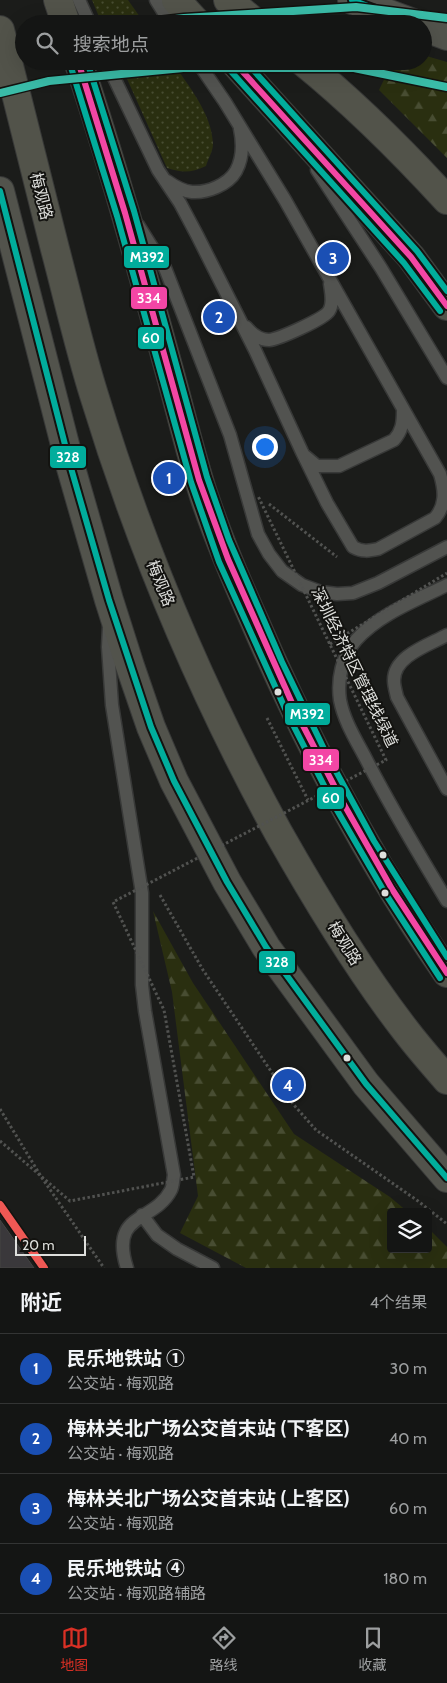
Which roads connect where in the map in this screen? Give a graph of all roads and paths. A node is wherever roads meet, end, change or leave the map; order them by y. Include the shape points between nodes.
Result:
1 (58, 0) edge
2 (79, 0) edge
3 (156, 0) edge
4 (176, 0) edge
5 (228, 0) edge
6 (352, 0) edge
7 (63, 15) edge
8 (86, 15) edge
9 (165, 15) edge
10 (190, 15) edge
11 (246, 15) edge
12 (392, 15) edge
13 (0, 30) edge
14 (432, 30) edge
15 (447, 36) edge
16 (81, 70) edge
17 (110, 70) edge
18 (203, 70) edge
19 (240, 70) edge
20 (312, 70) edge
21 (280, 113) junction
22 (240, 124) junction
23 (162, 178) junction
24 (0, 191) edge
25 (122, 199) junction
26 (447, 200) edge
27 (329, 278) junction
28 (447, 306) edge
29 (238, 317) junction
30 (447, 378) edge
31 (403, 410) junction
32 (302, 452) junction
33 (447, 547) edge
34 (360, 550) junction
35 (447, 573) edge
36 (378, 583) junction
37 (447, 585) edge
38 (109, 600) junction
39 (394, 612) junction
40 (447, 635) edge
41 (330, 644) junction
42 (267, 718) dead end
43 (447, 789) edge
44 (308, 800) junction
45 (153, 882) junction
46 (447, 901) edge
47 (447, 973) edge
48 (447, 1080) edge
49 (0, 1109) edge
50 (0, 1141) edge
51 (447, 1178) edge
52 (142, 1215) junction
53 (447, 1224) edge
54 (104, 1268) edge
55 (127, 1268) edge
56 (213, 1268) edge

1 - 7 highway
2 - 8 lane
3 - 9 lane
4 - 10 highway
5 - 11 highway
6 - 12 main road
13 - 48 highway, 梅观路 via 93,393 148,551 193,663 244,769 307,882 360,967 406,1031
14 - 15 main road
16 - 25 highway
17 - 23 lane
18 - 22 lane
19 - 21 highway
20 - 26 highway
21 - 28 highway via 411,257
21 - 30 lane via 381,268
22 - 23 lane via 241,157 236,172 223,184 191,192
22 - 27 lane
23 - 29 lane via 184,211
24 - 38 main road via 71,468
25 - 36 lane via 165,268 230,435 258,534 269,554 282,571 302,585 321,592 353,593
25 - 47 highway via 204,496 232,571 300,721 347,810
27 - 29 lane via 332,302 329,311 279,337 270,340 260,338 251,333
27 - 31 lane
29 - 32 lane
31 - 32 lane via 403,425 394,440 339,466 317,466
31 - 34 lane via 440,474 444,487 441,511 378,548
32 - 34 lane via 348,539
33 - 36 lane
34 - 41 path, 深圳经济特区管理线绿道, bridge via 337,557 258,496
35 - 41 path, bridge
36 - 39 path
37 - 39 lane
38 - 51 main road via 151,727 178,790 227,882 266,947 366,1084
38 - 52 lane via 112,705 142,893 142,985 174,1175 171,1190 159,1205
39 - 46 lane via 367,629 346,655 340,672 340,698 344,717 387,801
40 - 43 lane via 407,657 397,667 394,680 397,696
41 - 44 path, 深圳经济特区管理线绿道, bridge via 386,760
42 - 44 path
44 - 45 path, 深圳经济特区管理线绿道, bridge
45 - 50 path, 深圳经济特区管理线绿道, bridge via 113,902 164,1010 194,1177 70,1201
45 - 53 path via 203,970 293,1104 316,1130
49 - 54 path via 42,1178
52 - 55 lane via 128,1226 123,1242
52 - 56 lane via 157,1235

